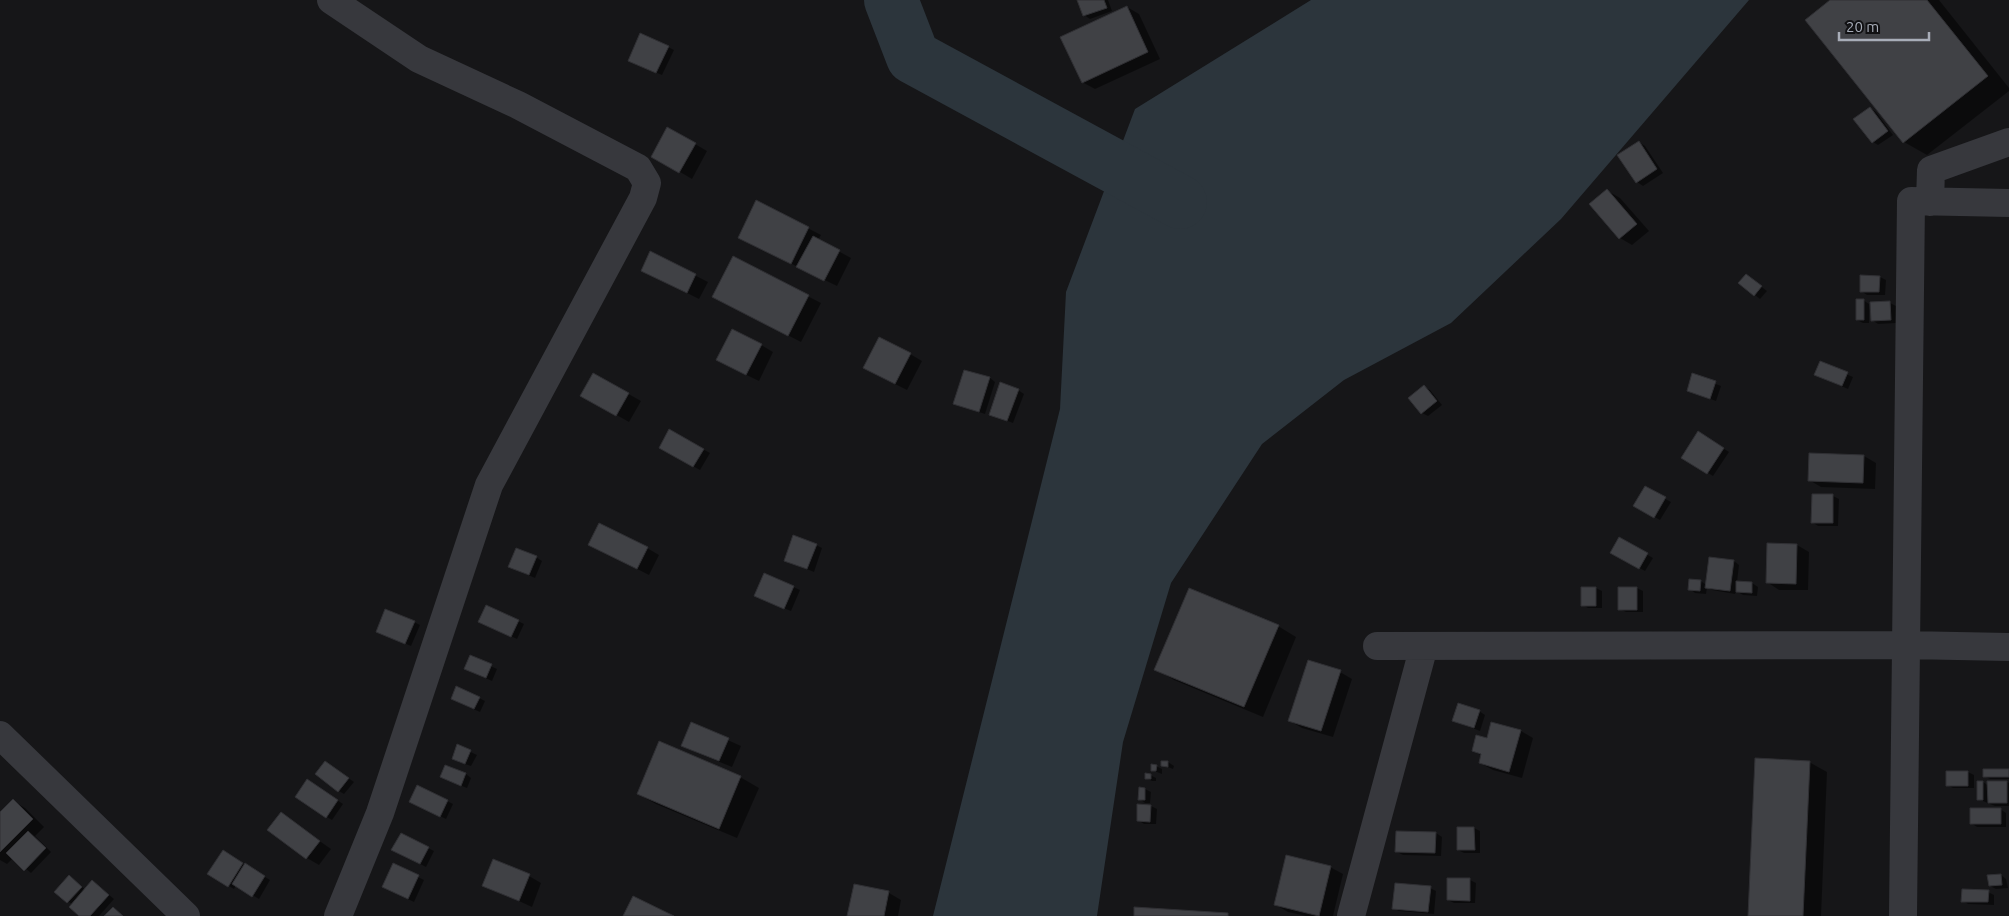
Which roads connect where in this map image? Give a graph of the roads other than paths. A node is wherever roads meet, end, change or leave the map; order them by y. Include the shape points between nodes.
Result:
1 (331, 0) edge
2 (2009, 142) edge
3 (1930, 202) junction
4 (2009, 204) edge
5 (1906, 644) junction
6 (1377, 646) dead end
7 (1424, 646) junction
8 (2009, 647) edge
9 (0, 735) edge
10 (186, 916) edge
11 (338, 916) edge
12 (1351, 916) edge
13 (1903, 916) edge

1 - 11 street via 419,59 518,105 638,168 647,183 643,198 489,485 380,813
2 - 3 street via 1930,170
3 - 4 street
3 - 5 street via 1911,201
5 - 7 street
5 - 8 street
5 - 13 street
6 - 7 street
7 - 12 street
9 - 10 street

